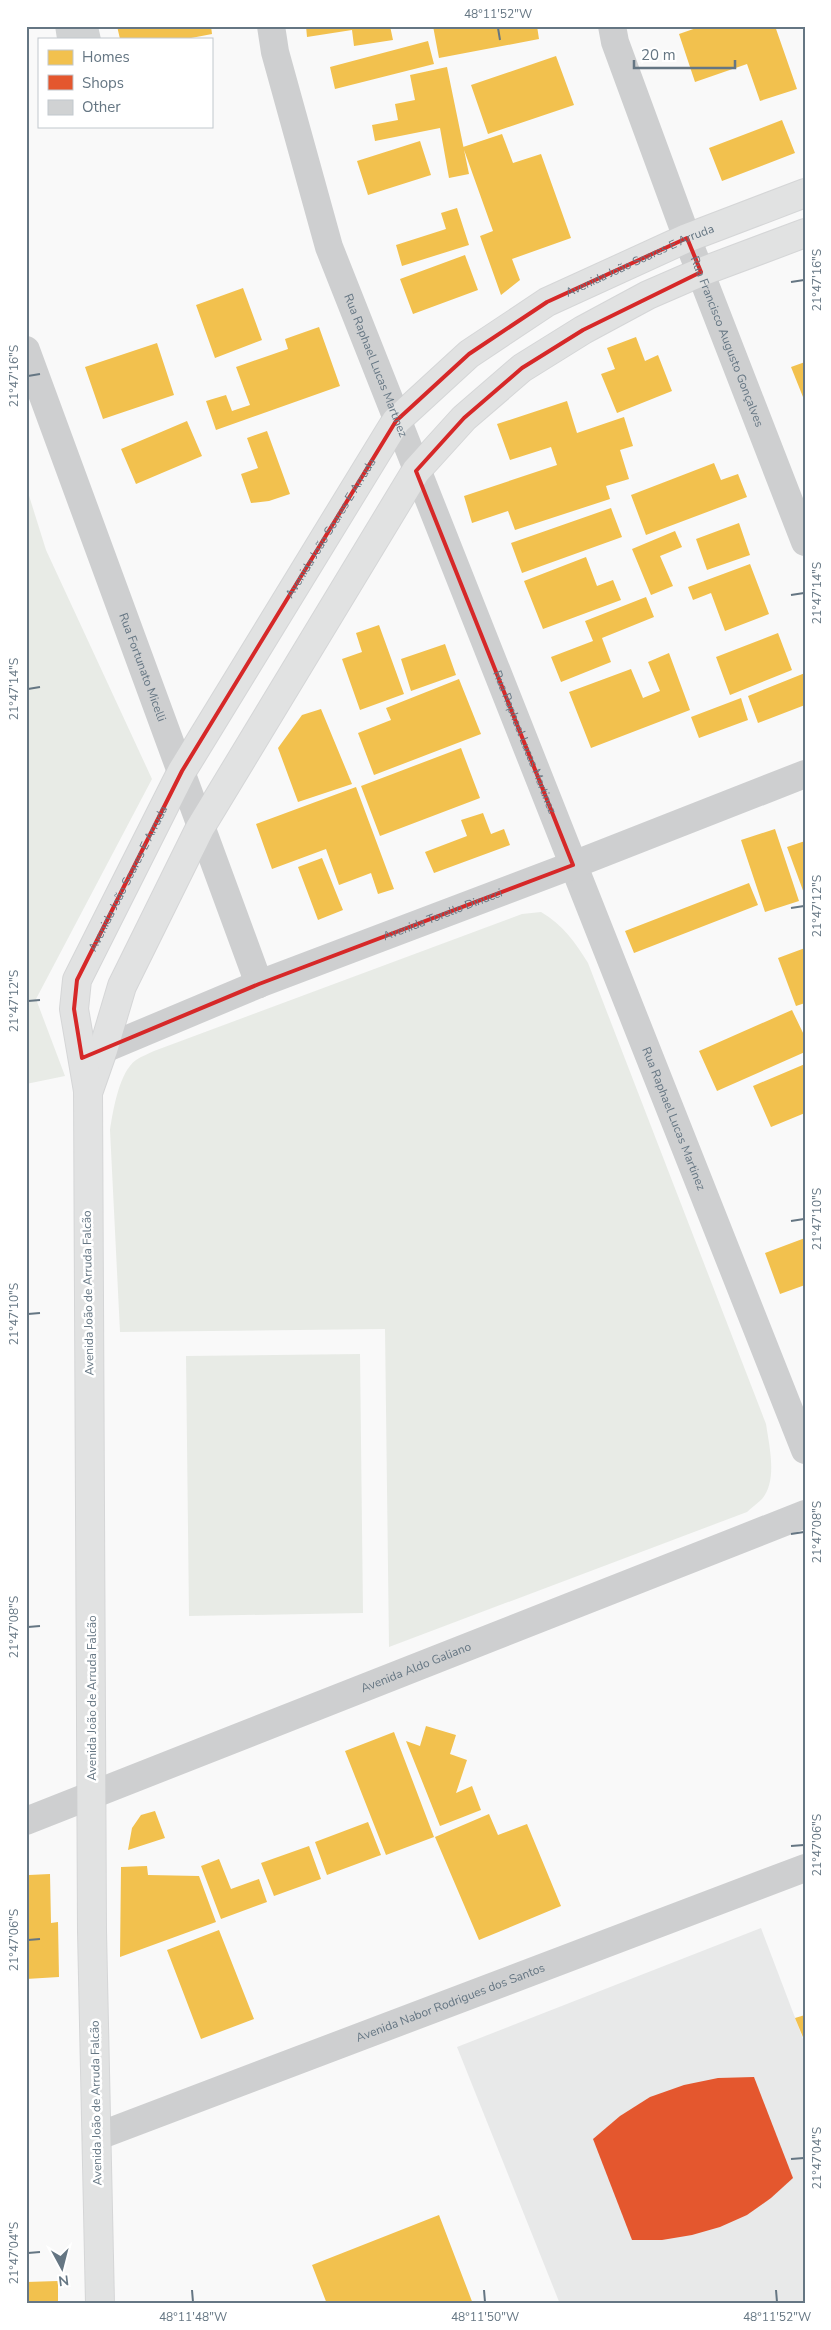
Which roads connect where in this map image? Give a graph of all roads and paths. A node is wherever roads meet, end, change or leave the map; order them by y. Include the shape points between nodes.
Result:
1 (271, 26) edge
2 (612, 26) edge
3 (805, 193) edge
4 (805, 233) edge
5 (687, 238) junction
6 (701, 272) junction
7 (26, 350) edge
8 (396, 421) junction
9 (416, 471) junction
10 (805, 542) edge
11 (182, 771) junction
12 (805, 774) edge
13 (200, 828) junction
14 (573, 865) junction
15 (259, 984) junction
16 (93, 1054) junction
17 (805, 1450) edge
18 (805, 1514) edge
19 (92, 1794) junction
20 (26, 1821) edge
21 (805, 1868) edge
22 (96, 2137) junction
23 (100, 2304) edge

1 - 8 street, Rua Raphael Lucas Martinez via 275,52 329,247
2 - 5 street, Rua Francisco Augusto Gonçalves via 615,42
3 - 5 street, Avenida João Soares E Arruda
4 - 6 street
5 - 6 street, Rua Francisco Augusto Gonçalves
5 - 8 street, Avenida João Soares E Arruda via 547,302 469,354
6 - 9 street via 648,295 522,368 464,418
6 - 10 street, Rua Francisco Augusto Gonçalves
7 - 11 street, Rua Fortunato Micelli
8 - 9 street, Rua Raphael Lucas Martinez
8 - 11 street, Avenida João Soares E Arruda
9 - 13 street
9 - 14 street, Rua Raphael Lucas Martinez
11 - 13 street, Rua Fortunato Micelli
11 - 16 street, Avenida João Soares E Arruda via 77,980 74,1009
12 - 14 street, Avenida Torello Dinucci
13 - 15 street, Rua Fortunato Micelli
13 - 16 street via 122,986
14 - 15 street, Avenida Torello Dinucci
14 - 17 street, Rua Raphael Lucas Martinez
15 - 16 street, Avenida Torello Dinucci
16 - 19 street, Avenida João de Arruda Falcão via 88,1091
18 - 19 street, Avenida Aldo Galiano
19 - 20 street, Avenida Aldo Galiano
19 - 22 street, Avenida João de Arruda Falcão
21 - 22 street, Avenida Nabor Rodrigues dos Santos
22 - 23 street, Avenida João de Arruda Falcão

